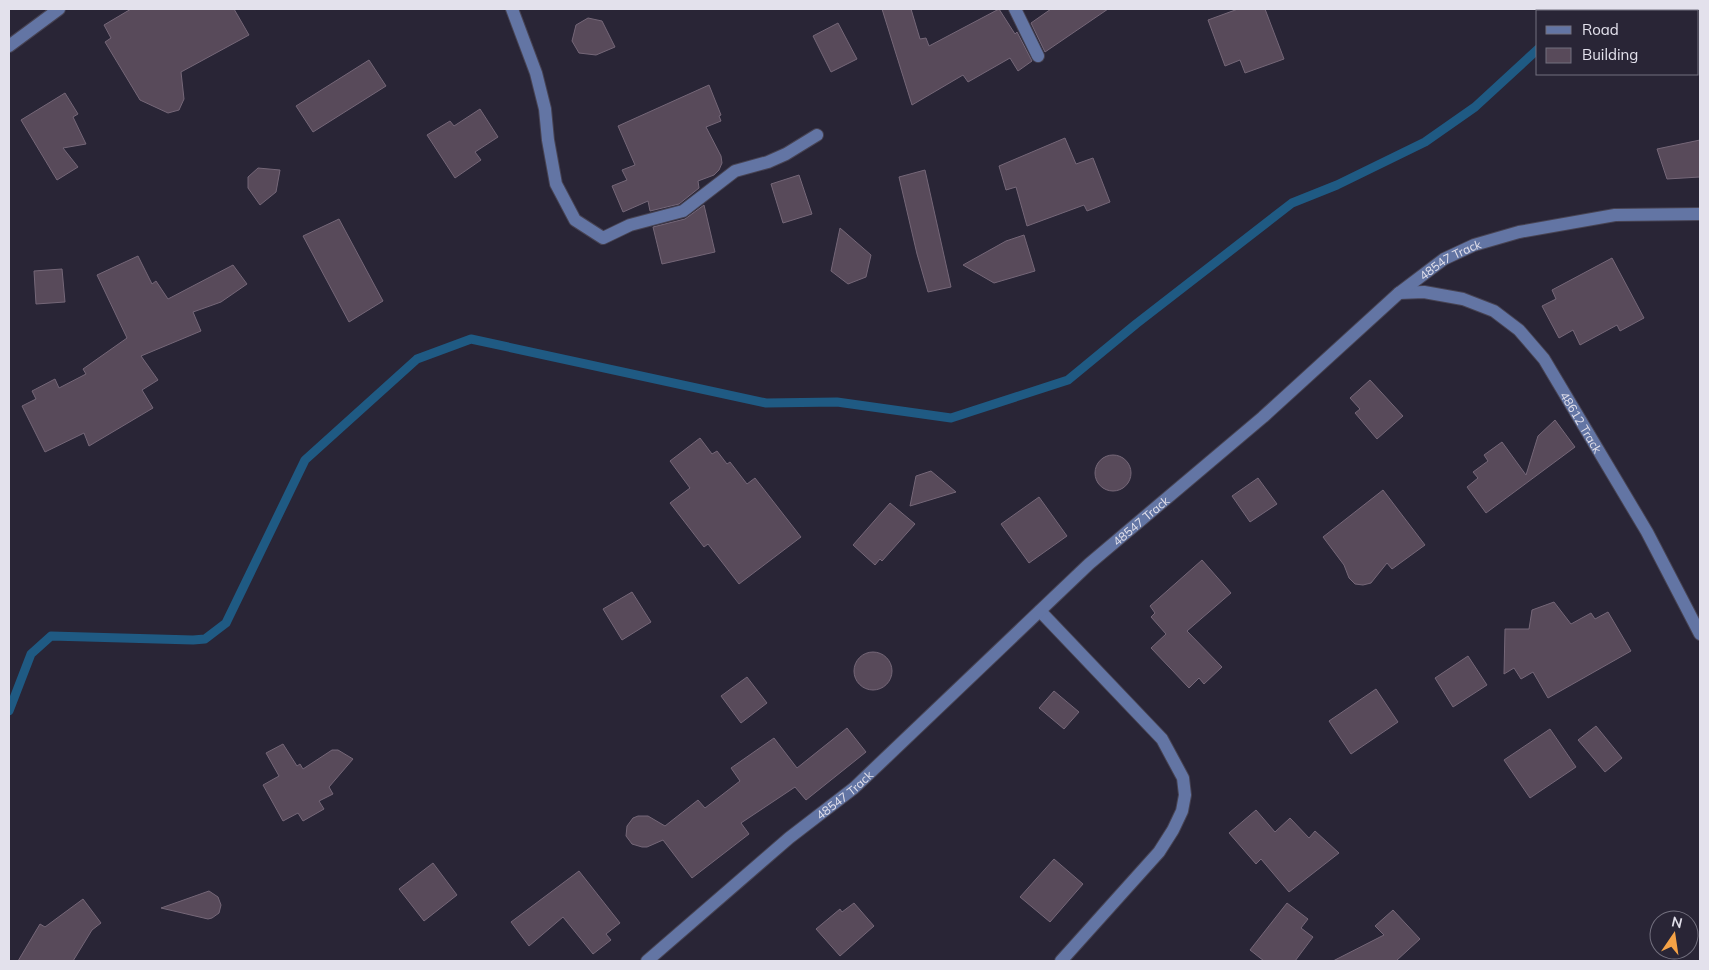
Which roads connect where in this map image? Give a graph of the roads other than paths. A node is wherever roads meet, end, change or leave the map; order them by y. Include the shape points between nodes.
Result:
1 (59, 9) edge
2 (512, 9) edge
3 (1015, 9) edge
4 (9, 46) edge
5 (1038, 56) dead end
6 (817, 135) dead end
7 (1700, 214) edge
8 (1398, 293) junction
9 (1040, 611) junction
10 (1700, 634) edge
11 (648, 961) edge
12 (1061, 961) edge

1 - 4 street
2 - 6 street via 536,73 556,184 575,220 603,238 630,225 683,211 735,171 768,162
3 - 5 street
7 - 8 street, 48547 Track via 1615,216 1519,232 1474,245 1444,260
8 - 9 street, 48547 Track via 1302,382 1089,564
8 - 10 street, 48612 Track via 1424,292 1463,298 1494,311 1519,330 1544,358 1647,532
9 - 11 street, 48547 Track via 854,788 789,838
9 - 12 street via 1162,739 1183,778 1185,795 1179,817 1159,852

